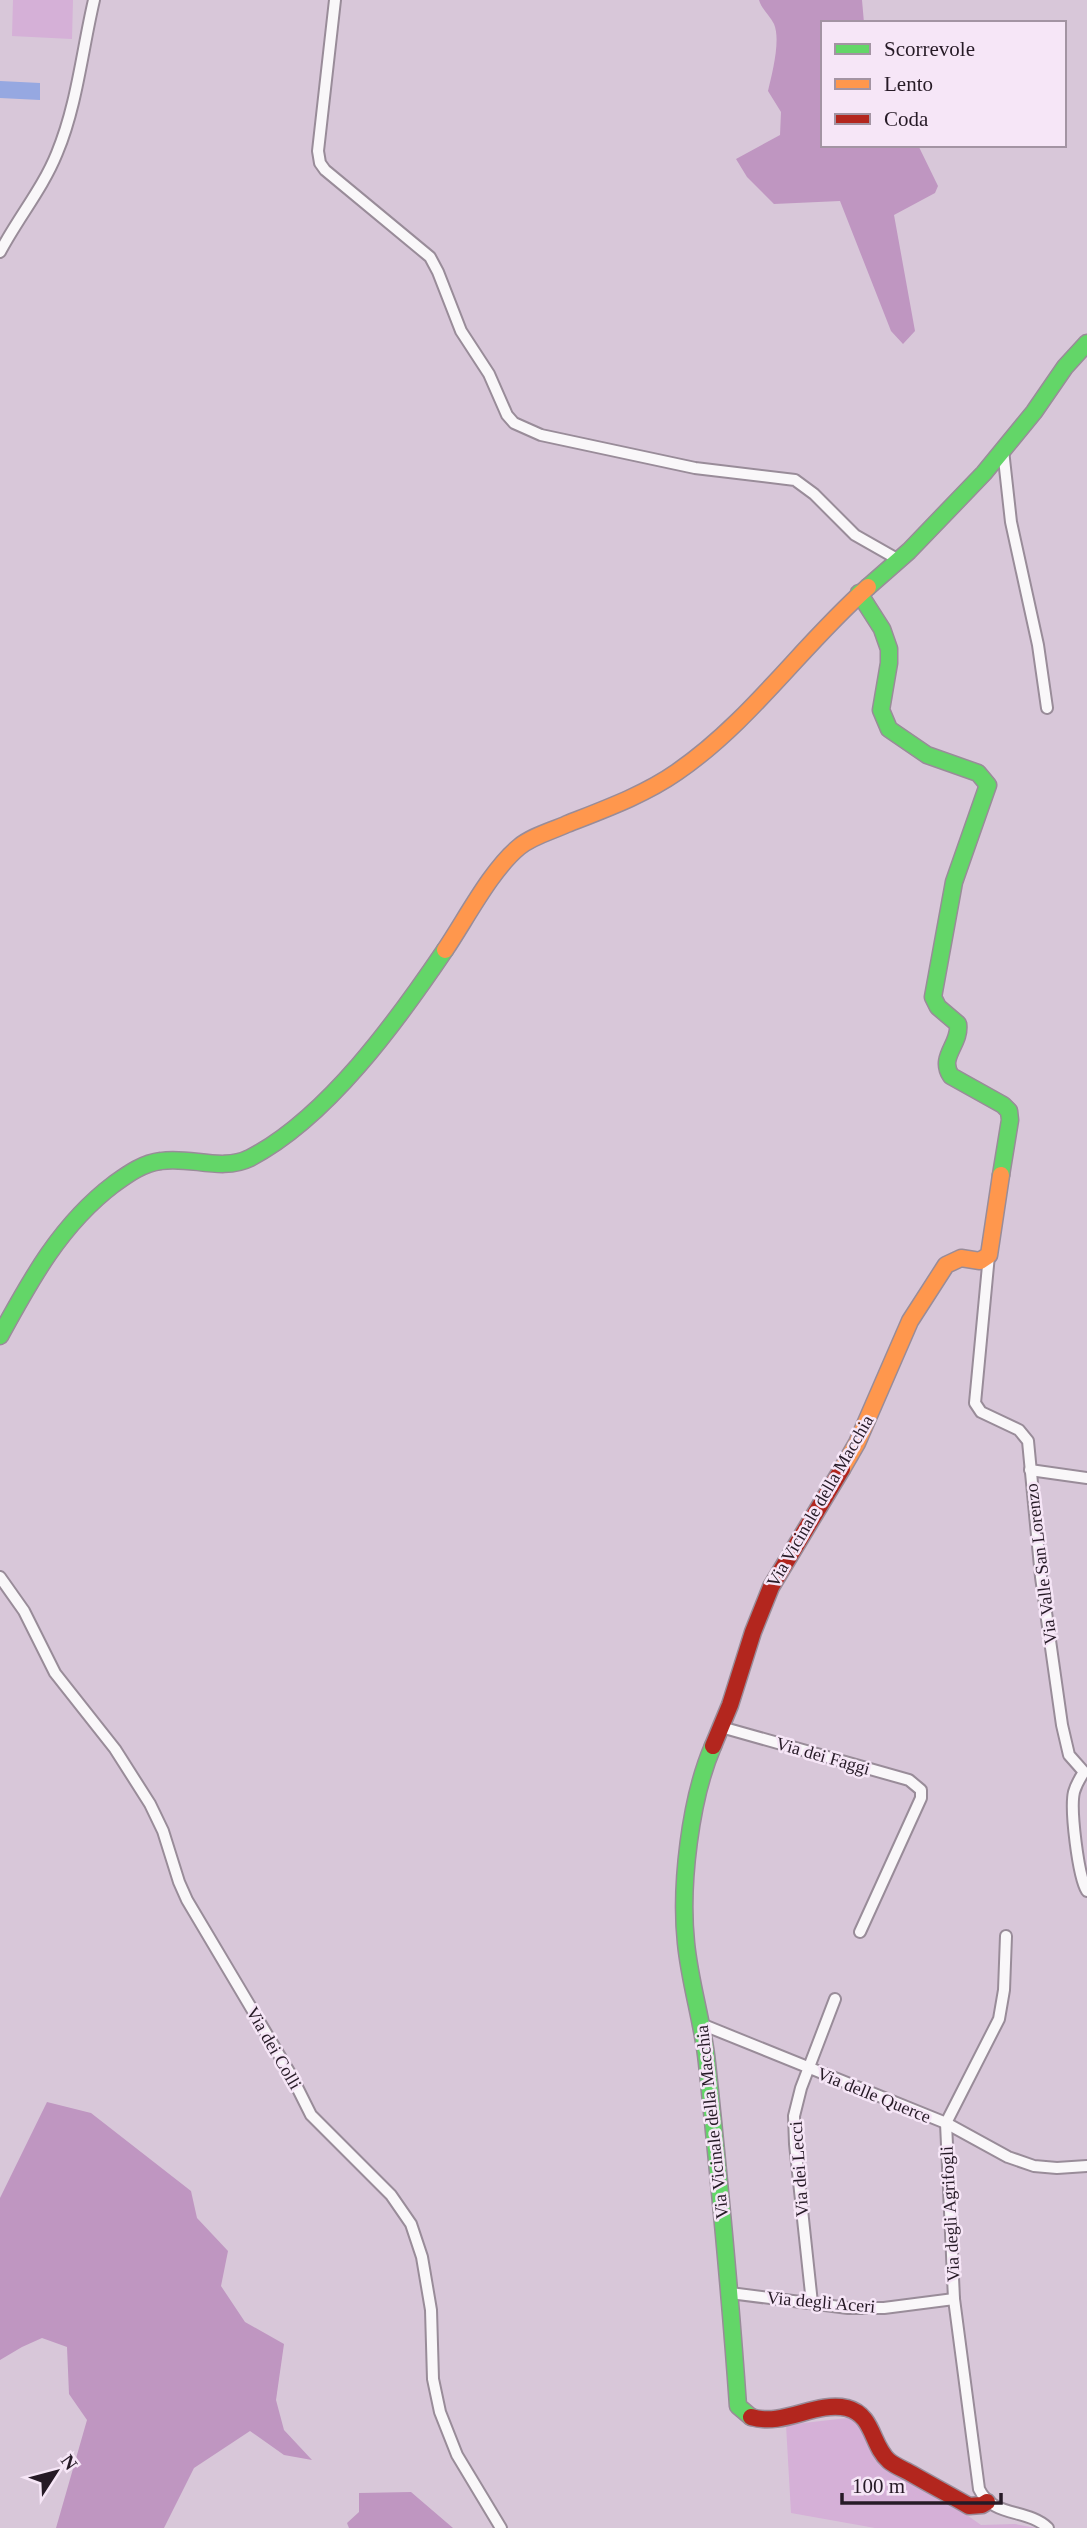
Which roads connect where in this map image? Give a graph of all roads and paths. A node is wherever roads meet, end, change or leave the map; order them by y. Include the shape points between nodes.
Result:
1 (94, 0) edge
2 (335, 0) edge
3 (0, 252) edge
4 (1087, 343) edge
5 (1003, 450) junction
6 (899, 560) junction
7 (859, 593) junction
8 (1047, 708) dead end
9 (989, 1255) junction
10 (0, 1336) edge
11 (1030, 1470) junction
12 (1087, 1478) edge
13 (0, 1577) edge
14 (721, 1727) junction
15 (1086, 1772) edge
16 (1087, 1891) edge
17 (860, 1932) dead end
18 (1006, 1936) dead end
19 (835, 1999) dead end
20 (701, 2024) junction
21 (809, 2069) junction
22 (946, 2123) junction
23 (1087, 2166) edge
24 (730, 2293) junction
25 (954, 2299) junction
26 (812, 2303) junction
27 (987, 2502) junction
28 (502, 2528) edge
29 (1048, 2528) edge

1 - 3 street via 61,145
2 - 6 street via 320,163 430,257 461,331 514,423 544,436 717,472 797,482 851,532
4 - 5 street
5 - 6 street
5 - 8 street via 1011,522
6 - 7 street
7 - 9 street via 889,649 881,710 889,729 927,755 978,773 988,785 954,882 933,993 937,1007 954,1018 959,1028 946,1071 1003,1105 1010,1117
7 - 10 street via 755,703 692,760 632,798 538,835 513,852 378,1044 290,1130 243,1162 158,1161 133,1171 101,1194 51,1246
9 - 11 street, Via Valle San Lorenzo via 975,1403 984,1414 1024,1435 1030,1449
9 - 14 street, Via Vicinale della Macchia via 981,1261 961,1258 946,1265 911,1321 857,1443 775,1578
11 - 12 street
11 - 15 street, Via Valle San Lorenzo via 1066,1743 1069,1755
13 - 28 street, Via dei Colli via 29,1619 55,1673 115,1749 150,1804 187,1900 311,2115 391,2195 411,2224 431,2309 433,2379 440,2412 454,2449
14 - 17 street, Via dei Faggi via 909,1780 921,1790
14 - 20 street, Via Vicinale della Macchia via 699,1784 686,1876 685,1943
15 - 16 street, Via Valle San Lorenzo via 1074,1793 1073,1808 1080,1874
18 - 22 street, Via degli Agrifogli via 999,2019
19 - 21 street, Via dei Lecci
20 - 21 street, Via delle Querce
20 - 24 street, Via Vicinale della Macchia
21 - 22 street, Via delle Querce
21 - 26 street, Via dei Lecci via 797,2100 794,2129
22 - 23 street, Via delle Querce via 1034,2166
22 - 25 street, Via degli Agrifogli
24 - 26 street, Via degli Aceri
24 - 27 street, Via Vicinale della Macchia via 736,2399 744,2415 762,2421 853,2409 866,2420 889,2460 969,2505
25 - 26 street, Via degli Aceri via 884,2308
25 - 27 street, Via degli Agrifogli via 978,2484
27 - 29 street via 1034,2518

